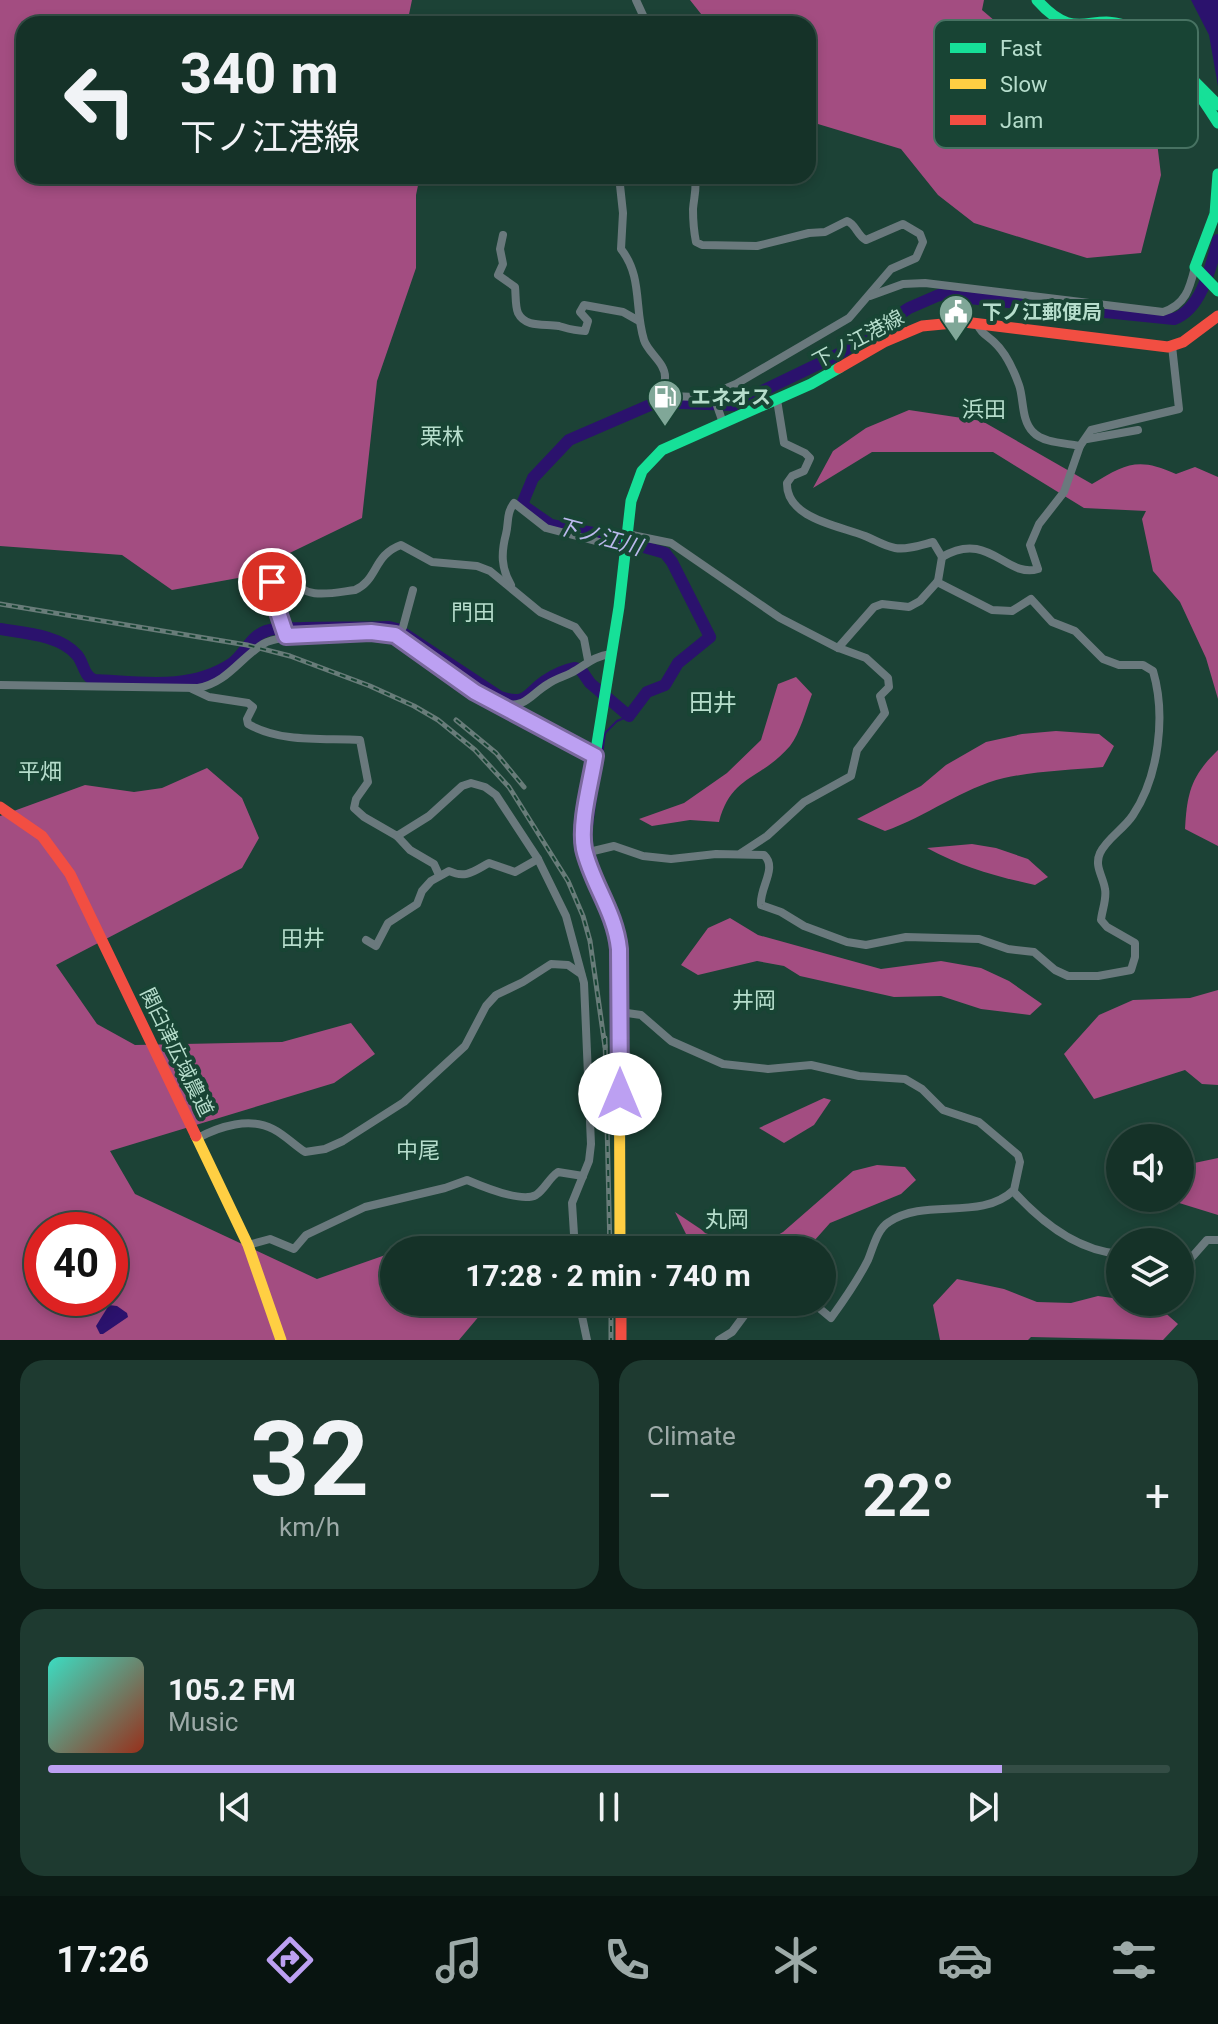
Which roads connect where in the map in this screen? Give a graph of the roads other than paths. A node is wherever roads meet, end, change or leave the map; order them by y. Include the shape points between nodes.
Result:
1 (1037, 0) edge
2 (1054, 20) edge
3 (1198, 85) edge
4 (1198, 93) edge
5 (1218, 105) edge
6 (1218, 123) edge
7 (1218, 174) edge
8 (620, 184) edge
9 (695, 184) edge
10 (503, 235) dead end
11 (1196, 267) junction
12 (1217, 290) edge
13 (870, 297) junction
14 (1218, 316) edge
15 (639, 321) junction
16 (977, 324) junction
17 (1172, 346) junction
18 (713, 395) junction
19 (777, 400) junction
20 (722, 418) junction
21 (1138, 430) dead end
22 (1084, 442) junction
23 (627, 534) junction
24 (626, 549) junction
25 (942, 557) junction
26 (937, 582) junction
27 (413, 590) dead end
28 (515, 593) junction
29 (285, 631) junction
30 (399, 633) junction
31 (838, 648) junction
32 (611, 654) junction
33 (588, 660) junction
34 (455, 679) joint
35 (0, 685) edge
36 (192, 689) junction
37 (494, 702) junction
38 (595, 756) junction
39 (0, 807) edge
40 (397, 836) junction
41 (589, 852) junction
42 (741, 853) junction
43 (538, 859) junction
44 (439, 875) junction
45 (366, 940) dead end
46 (582, 974) junction
47 (620, 1012) junction
48 (620, 1062) junction
49 (590, 1075) junction
50 (198, 1138) junction
51 (583, 1176) junction
52 (1013, 1191) junction
53 (574, 1236) edge
54 (620, 1236) edge
55 (1218, 1240) edge
56 (248, 1245) junction
57 (1106, 1252) edge
58 (1194, 1255) edge
59 (836, 1311) edge
60 (582, 1316) edge
61 (621, 1316) edge
62 (744, 1316) edge
63 (281, 1340) edge
64 (587, 1340) edge
65 (621, 1340) edge
66 (719, 1340) edge

1 - 2 street
3 - 5 street
4 - 6 street
7 - 11 street via 1215,214
8 - 15 street via 621,249 636,278
9 - 13 street via 695,238 702,245 757,246 825,232 847,221 868,240 901,224 910,227 923,241 916,258 893,267
10 - 15 street via 498,275 515,287 520,317 542,327 585,331 588,321 580,312 584,305 623,312
11 - 12 street
11 - 13 street via 1182,300 1163,312 925,283 903,284
13 - 18 street via 847,319
14 - 17 street
15 - 18 street via 645,344 665,374 666,394
16 - 17 street, 下ノ江港線
16 - 19 street, 下ノ江港線 via 940,323 904,332
16 - 22 street via 1002,352 1018,383 1032,432 1046,440
17 - 22 street via 1179,409 1091,430
18 - 20 street
19 - 20 street, 下ノ江港線
19 - 25 street via 784,443 810,458 804,471 787,483 796,505 830,526 896,548 933,542
20 - 23 street, 下ノ江港線 via 648,462 633,492
21 - 22 street
22 - 25 street via 1064,492 1030,545 1038,569 1020,569 981,549
23 - 24 street, 下ノ江港線
23 - 31 street via 671,543 780,618
24 - 28 street via 546,528 514,503 507,515 502,554
24 - 32 street
25 - 26 street
26 - 31 street via 909,607 874,607
26 - 42 street via 992,610 1012,611 1031,599 1052,622 1075,631 1103,659 1153,671 1160,725 1151,772 1135,814 1103,849 1098,864 1106,892 1101,920 1135,943 1132,968 1068,976 1034,952 979,939 847,942 761,905 770,861 764,855
27 - 30 street
28 - 29 street via 486,569 432,562 401,545 384,554 355,590 310,593 290,577 275,579 272,590
28 - 33 street via 540,612 575,627
29 - 30 street
29 - 36 street via 221,680
30 - 34 street
31 - 42 street via 866,658 888,678 889,687 880,696 885,713 857,750 851,776 804,802
32 - 33 street
32 - 38 street
33 - 37 street via 524,704
34 - 37 street
35 - 36 street
36 - 40 street via 248,703 253,709 248,724 275,734 360,740 368,782 354,808
37 - 38 street
38 - 41 street via 583,830
39 - 50 street, 関臼津広域農道 via 42,836 70,874
40 - 43 street via 462,786 475,783 494,793
40 - 44 street via 434,864
41 - 42 street via 614,846 671,859
41 - 47 street via 617,926
43 - 44 street via 515,872 489,863 467,875
43 - 46 street via 566,916
44 - 45 street via 425,886 417,904 386,925 376,946
46 - 49 street
46 - 50 street via 555,963 496,995 465,1046 404,1102 325,1149 305,1152 258,1123 217,1128
47 - 48 street
47 - 52 street via 641,1015 671,1041 723,1064 768,1069 811,1065 911,1082 943,1110 979,1122 1015,1151 1020,1162
48 - 49 street
48 - 54 street
49 - 51 street via 591,1144
50 - 56 street, 関臼津広域農道
51 - 53 street via 572,1203
51 - 56 street via 558,1172 530,1197 467,1180 365,1207 306,1235 294,1249 270,1239
52 - 57 street via 1066,1236
52 - 59 street via 990,1203 917,1210 887,1223
55 - 58 street via 1207,1240
56 - 63 street, 関臼津広域農道
60 - 64 street
61 - 65 street
62 - 66 street

